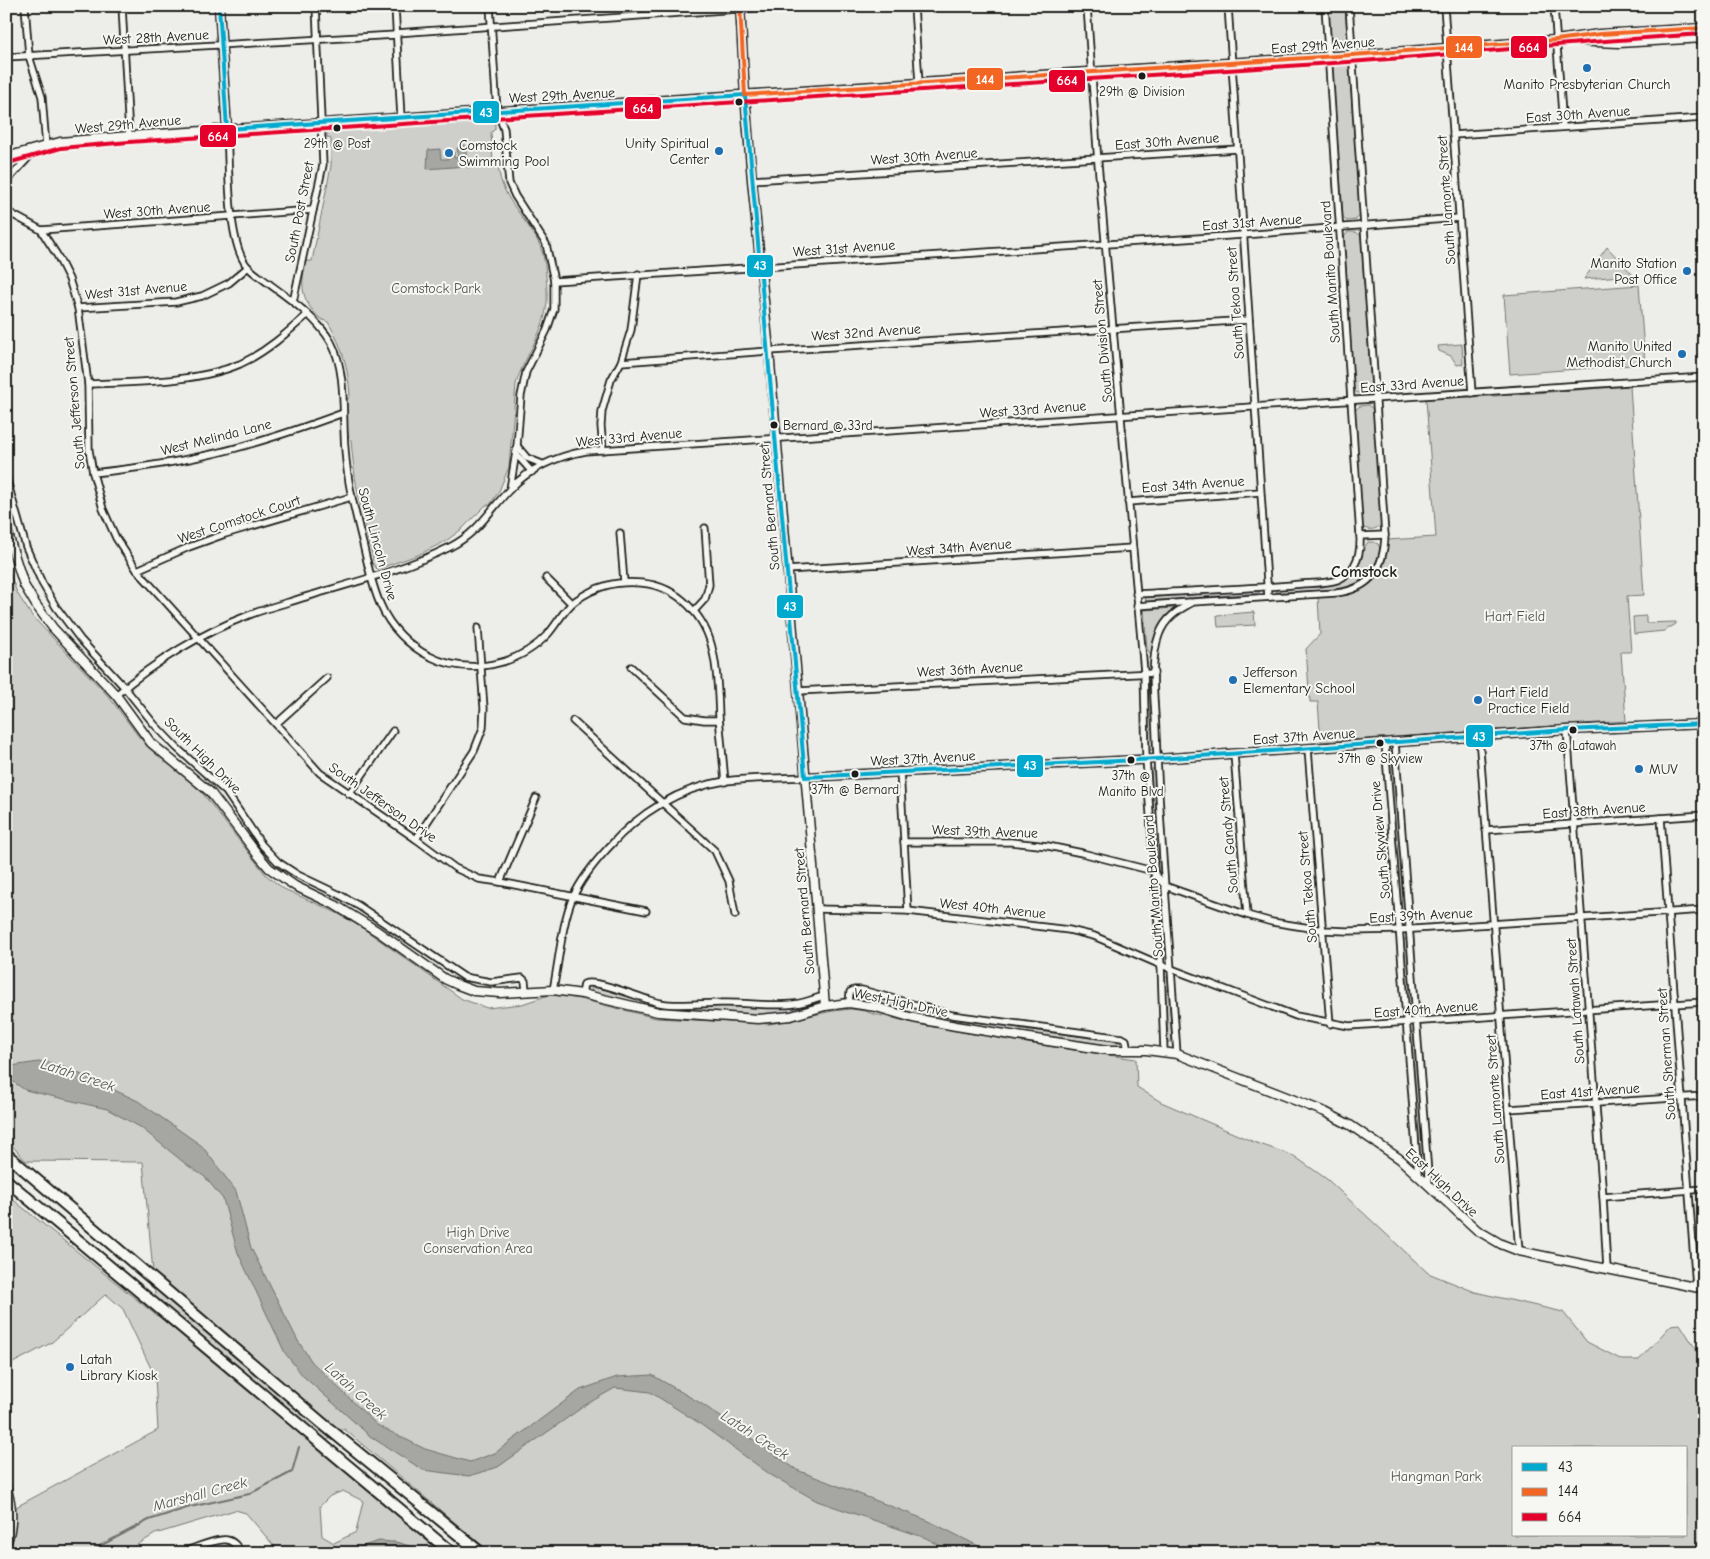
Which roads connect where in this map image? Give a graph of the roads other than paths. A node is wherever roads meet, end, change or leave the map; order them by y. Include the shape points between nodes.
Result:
1 (25, 6) edge
2 (122, 6) edge
3 (219, 6) edge
4 (316, 6) edge
5 (395, 6) edge
6 (490, 6) edge
7 (781, 6) edge
8 (914, 6) edge
9 (1087, 6) edge
10 (1228, 6) edge
11 (1324, 6) edge
12 (1349, 6) edge
13 (1444, 6) edge
14 (1554, 6) edge
15 (740, 8) edge
16 (491, 26) junction
17 (1704, 28) edge
18 (396, 34) junction
19 (1704, 38) edge
20 (318, 40) junction
21 (1556, 40) junction
22 (222, 46) junction
23 (1447, 48) junction
24 (124, 50) junction
25 (1352, 55) junction
26 (28, 56) junction
27 (6, 57) edge
28 (1328, 57) junction
29 (1231, 64) junction
30 (1091, 73) junction
31 (919, 83) junction
32 (745, 95) junction
33 (497, 111) junction
34 (401, 118) junction
35 (1704, 118) edge
36 (322, 123) junction
37 (1563, 127) junction
38 (226, 129) junction
39 (1454, 134) junction
40 (130, 136) junction
41 (46, 146) junction
42 (1237, 149) junction
43 (6, 157) edge
44 (1098, 158) junction
45 (752, 180) junction
46 (6, 182) edge
47 (314, 210) junction
48 (6, 211) edge
49 (232, 217) junction
50 (1459, 218) junction
51 (1364, 226) junction
52 (1340, 228) junction
53 (41, 230) junction
54 (1243, 235) junction
55 (1106, 244) junction
56 (759, 266) junction
57 (248, 267) junction
58 (638, 274) junction
59 (554, 281) junction
60 (293, 302) junction
61 (78, 308) junction
62 (308, 314) junction
63 (1249, 320) junction
64 (1114, 330) junction
65 (768, 351) junction
66 (621, 362) junction
67 (1704, 377) edge
68 (88, 384) junction
69 (1472, 393) junction
70 (1376, 399) junction
71 (1351, 400) junction
72 (1254, 407) junction
73 (343, 413) junction
74 (1121, 416) junction
75 (776, 438) junction
76 (517, 446) junction
77 (603, 450) junction
78 (516, 454) junction
79 (542, 464) junction
80 (532, 472) junction
81 (93, 473) junction
82 (6, 478) edge
83 (510, 488) junction
84 (1260, 492) junction
85 (351, 497) junction
86 (1128, 502) junction
87 (6, 526) edge
88 (705, 528) dead end
89 (620, 533) dead end
90 (1385, 535) junction
91 (1360, 536) junction
92 (26, 547) junction
93 (1132, 548) junction
94 (12, 551) junction
95 (137, 570) junction
96 (787, 570) junction
97 (371, 576) junction
98 (546, 578) dead end
99 (624, 582) junction
100 (1267, 587) junction
101 (1136, 594) junction
102 (1268, 597) junction
103 (1193, 602) junction
104 (571, 603) junction
105 (1137, 606) junction
106 (694, 611) junction
107 (478, 628) dead end
108 (197, 639) junction
109 (480, 667) junction
110 (631, 667) dead end
111 (1144, 672) junction
112 (1154, 673) junction
113 (328, 678) dead end
114 (125, 688) junction
115 (798, 691) junction
116 (116, 696) junction
117 (719, 720) junction
118 (573, 721) dead end
119 (276, 724) junction
120 (1704, 724) edge
121 (1567, 730) junction
122 (393, 731) dead end
123 (1479, 737) junction
124 (1395, 742) junction
125 (1385, 743) junction
126 (1308, 749) junction
127 (1234, 754) junction
128 (1146, 759) junction
129 (1157, 759) junction
130 (900, 771) junction
131 (805, 777) junction
132 (725, 782) junction
133 (349, 794) junction
134 (536, 798) dead end
135 (662, 802) junction
136 (1704, 815) edge
137 (1661, 818) junction
138 (1574, 824) junction
139 (1486, 830) junction
140 (416, 840) junction
141 (904, 842) junction
142 (1153, 871) junction
143 (500, 882) junction
144 (1165, 886) junction
145 (574, 896) junction
146 (816, 910) junction
147 (1704, 910) edge
148 (646, 911) dead end
149 (908, 911) junction
150 (1668, 912) junction
151 (1246, 915) junction
152 (735, 916) dead end
153 (1582, 917) junction
154 (1494, 923) junction
155 (1410, 929) junction
156 (1323, 930) junction
157 (1399, 930) junction
158 (1161, 965) junction
159 (1171, 968) junction
160 (526, 990) junction
161 (553, 990) junction
162 (500, 993) joint
163 (582, 994) junction
164 (823, 996) junction
165 (1704, 1002) edge
166 (849, 1003) junction
167 (1675, 1004) junction
168 (825, 1006) junction
169 (1589, 1010) junction
170 (1501, 1016) junction
171 (1417, 1022) junction
172 (1406, 1023) junction
173 (1330, 1024) junction
174 (1128, 1050) junction
175 (1164, 1052) junction
176 (1177, 1054) junction
177 (1704, 1096) edge
178 (1682, 1097) junction
179 (1596, 1103) junction
180 (1508, 1109) junction
181 (6, 1154) edge
182 (1418, 1175) junction
183 (6, 1180) edge
184 (1429, 1186) junction
185 (1704, 1189) edge
186 (1690, 1191) junction
187 (1603, 1197) junction
188 (1519, 1251) junction
189 (1607, 1269) junction
190 (1700, 1288) edge
191 (6, 1488) edge
192 (6, 1544) edge
193 (181, 1553) edge
194 (242, 1553) edge
195 (452, 1553) edge
196 (480, 1553) edge

1 - 26 street
2 - 24 street
3 - 22 main road
4 - 20 street, South Post Street
5 - 18 street
6 - 16 street
7 - 15 street, West 28th Avenue
8 - 31 street
9 - 30 street, South Division Street
10 - 29 street, South Tekoa Street
11 - 28 street, South Manito Boulevard
12 - 25 street, South Manito Boulevard
13 - 23 street, South Lamonte Street
14 - 21 street
15 - 16 street, West 28th Avenue
15 - 32 main road, South Bernard Street
16 - 18 street, West 28th Avenue
16 - 33 street
17 - 21 main road, East 29th Avenue
18 - 20 street, West 28th Avenue
18 - 34 street
19 - 21 main road, East 29th Avenue via 1619,43
20 - 22 street, West 28th Avenue
20 - 36 street, South Post Street
21 - 23 main road, East 29th Avenue
21 - 37 street
22 - 24 street, West 28th Avenue
22 - 38 main road
23 - 25 main road, East 29th Avenue
23 - 39 street, South Lamonte Street
24 - 26 street, West 28th Avenue
24 - 40 street
25 - 28 main road, East 29th Avenue
25 - 51 street, South Manito Boulevard
26 - 27 street, West 28th Avenue
26 - 41 street via 42,97
28 - 29 main road, East 29th Avenue
28 - 52 street, South Manito Boulevard
29 - 30 main road, East 29th Avenue
29 - 42 street, South Tekoa Street
30 - 31 main road, West 29th Avenue
30 - 44 street, South Division Street
31 - 32 main road, West 29th Avenue
32 - 33 main road, West 29th Avenue
32 - 45 main road, South Bernard Street
33 - 34 main road, West 29th Avenue
33 - 59 street via 504,129 509,183 546,244
34 - 36 main road, West 29th Avenue
35 - 37 street, East 30th Avenue
36 - 38 main road, West 29th Avenue
36 - 47 street, South Post Street via 323,165
37 - 39 street, East 30th Avenue
38 - 40 main road, West 29th Avenue
38 - 49 street, South Lincoln Drive
39 - 50 street, South Lamonte Street
40 - 41 main road, West 29th Avenue
41 - 43 main road, West 29th Avenue
41 - 46 street via 29,157
42 - 44 street, East 30th Avenue
42 - 54 street, South Tekoa Street
44 - 45 street, West 30th Avenue
44 - 55 street, South Division Street
45 - 56 main road, South Bernard Street
47 - 49 street, West 30th Avenue
47 - 60 street, South Post Street
48 - 53 street
49 - 53 street, West 30th Avenue
49 - 57 street, South Lincoln Drive via 233,234
50 - 51 street, East 31st Avenue
50 - 69 street, South Lamonte Street
51 - 52 street, East 31st Avenue
51 - 70 street, South Manito Boulevard
52 - 54 street, East 31st Avenue
52 - 71 street, South Manito Boulevard
53 - 61 street, South Jefferson Street via 69,279
54 - 55 street, East 31st Avenue
54 - 63 street, South Tekoa Street
55 - 56 street, West 31st Avenue
55 - 64 street, South Division Street
56 - 58 street, West 31st Avenue
56 - 65 main road, South Bernard Street
57 - 60 street, South Lincoln Drive
57 - 61 street, West 31st Avenue via 229,283 202,296 176,302
58 - 59 street, West 31st Avenue
58 - 66 street via 631,330
59 - 76 street via 554,309 526,372
60 - 62 street, South Lincoln Drive
61 - 68 street, South Jefferson Street
62 - 68 street via 276,343 240,363 209,374
62 - 73 street, South Lincoln Drive via 331,342 341,372
63 - 64 street, West 32nd Avenue
63 - 72 street, South Tekoa Street
64 - 65 street, West 32nd Avenue
64 - 74 street, South Division Street
65 - 66 street, West 32nd Avenue
65 - 75 main road, South Bernard Street
66 - 77 street via 611,380 602,411
67 - 69 street, East 33rd Avenue
68 - 81 street, South Jefferson Street
69 - 70 street, East 33rd Avenue
70 - 71 street, East 33rd Avenue
70 - 90 street, South Manito Boulevard
71 - 72 street, East 33rd Avenue
71 - 91 street, South Manito Boulevard
72 - 74 street, East 33rd Avenue
72 - 84 street, South Tekoa Street
73 - 81 street, West Melinda Lane via 300,429 204,456
73 - 85 street, South Lincoln Drive
74 - 75 street, West 33rd Avenue
74 - 86 street, South Division Street
75 - 77 street, West 33rd Avenue
75 - 96 main road, South Bernard Street
76 - 78 street
76 - 79 street via 527,458
77 - 79 street, West 33rd Avenue via 571,454
78 - 80 street
78 - 83 street
79 - 80 street, West 33rd Avenue
80 - 83 street, West 33rd Avenue
81 - 95 street, South Jefferson Street via 102,509
82 - 92 street, South High Drive
83 - 97 street, West 33rd Avenue via 490,514 453,545 420,562
84 - 86 street, East 34th Avenue
84 - 100 street, South Tekoa Street
85 - 95 street, West Comstock Court via 225,534
85 - 97 street, South Lincoln Drive
86 - 93 street, South Division Street
87 - 94 main road, South High Drive
88 - 106 street via 709,585 705,599
89 - 99 street
90 - 91 street
90 - 102 street, South Manito Boulevard via 1382,559 1375,573 1363,585 1346,592
91 - 100 street, South Manito Boulevard via 1357,562 1337,580
92 - 94 street
92 - 114 street, South High Drive via 56,607
93 - 96 street, West 34th Avenue
93 - 101 street, South Division Street
94 - 116 main road, South High Drive via 24,584 53,628
95 - 108 street, South Jefferson Street
96 - 115 main road, South Bernard Street
97 - 108 street, West 33rd Avenue via 249,614
97 - 109 street, South Lincoln Drive via 382,608 401,636 427,656 453,666
98 - 104 street
99 - 104 street, South Lincoln Drive via 606,584
99 - 106 street, South Lincoln Drive via 665,588
100 - 101 street, South Manito Boulevard
100 - 102 street, South Tekoa Street
101 - 105 street, South Division Street
102 - 103 street, South Manito Boulevard
103 - 105 street
103 - 112 street, South Manito Boulevard via 1175,612 1164,625 1158,636
104 - 109 street, South Lincoln Drive via 546,636 529,650 508,661
105 - 111 street, South Division Street
106 - 117 street, South Lincoln Drive via 706,629 713,650
107 - 109 street
108 - 114 street, West 33rd Avenue
108 - 119 street, South Jefferson Drive
109 - 140 street via 484,728 474,751
110 - 117 street via 686,717
111 - 112 street, West 36th Avenue
111 - 115 street, West 36th Avenue
111 - 128 street, South Manito Boulevard
112 - 129 street, South Manito Boulevard
113 - 119 street
114 - 116 street, West 33rd Avenue
114 - 160 street, South High Drive via 177,748 226,792 262,845 278,862 359,906 464,977 491,982 522,978
115 - 131 main road, South Bernard Street
116 - 162 main road, South High Drive via 151,743 210,792 269,868 377,931 445,979 474,991
117 - 132 street, South Lincoln Drive
118 - 135 street
119 - 133 street, South Jefferson Drive via 320,773
120 - 121 main road, East 37th Avenue
121 - 123 main road, East 37th Avenue
121 - 138 street, South Latawah Street
122 - 133 street
123 - 124 main road, East 37th Avenue
123 - 139 street, South Lamonte Street
124 - 125 main road, East 37th Avenue
124 - 155 street, South Skyview Drive
125 - 126 main road, East 37th Avenue
125 - 157 street, South Skyview Drive
126 - 127 main road, East 37th Avenue
126 - 156 street, South Tekoa Street
127 - 129 main road, East 37th Avenue
127 - 151 street, South Gandy Street
128 - 129 main road, East 37th Avenue
128 - 130 main road, West 37th Avenue
128 - 142 street, South Manito Boulevard
129 - 144 street, South Manito Boulevard
130 - 131 main road, West 37th Avenue
130 - 141 street
131 - 132 street, West 37th Avenue
131 - 146 main road, South Bernard Street
132 - 135 street, West 37th Avenue via 687,791
133 - 140 street, South Jefferson Drive
134 - 143 street
135 - 145 street, West 37th Avenue via 624,830 597,860
135 - 152 street via 715,851 729,881
136 - 137 street, East 38th Avenue
137 - 138 street, East 38th Avenue
137 - 150 street, South Sherman Street
138 - 139 street, East 38th Avenue
138 - 153 street, South Latawah Street
139 - 154 street, South Lamonte Street
140 - 143 street, South Jefferson Drive via 455,868 479,879
141 - 142 street, West 39th Avenue via 1011,842 1048,846
141 - 149 street
142 - 144 street
142 - 158 street, South Manito Boulevard
143 - 145 street, South Jefferson Drive
144 - 151 street, East 39th Avenue
144 - 159 street, South Manito Boulevard
145 - 148 street, South Jefferson Drive
145 - 161 street, West 37th Avenue
146 - 149 street, West 40th Avenue
146 - 164 main road, South Bernard Street
147 - 150 street, East 39th Avenue
149 - 158 street, West 40th Avenue via 1069,930 1094,936
150 - 153 street, East 39th Avenue
150 - 167 street, South Sherman Street
151 - 156 street, East 39th Avenue
153 - 154 street, East 39th Avenue
153 - 169 street, South Latawah Street
154 - 155 street, East 39th Avenue
154 - 170 street, South Lamonte Street
155 - 157 street, East 39th Avenue
155 - 171 street, South Skyview Drive
156 - 157 street, East 39th Avenue
156 - 173 street, South Tekoa Street
157 - 172 street, South Skyview Drive
158 - 159 street, East 40th Avenue
158 - 175 street, South Manito Boulevard
159 - 173 street, East 40th Avenue via 1296,1016
159 - 176 street, South Manito Boulevard
160 - 161 main road, West High Drive
160 - 162 main road, West High Drive
161 - 163 main road, West High Drive
163 - 164 street via 587,982 663,1004 794,1004
163 - 168 main road, West High Drive via 658,1012 749,1018 783,1017
164 - 168 main road, South Bernard Street
165 - 167 street, East 40th Avenue
166 - 168 main road, West High Drive
166 - 174 main road, West High Drive via 956,1026 1108,1050
166 - 174 street, West High Drive via 851,991 874,992 966,1018 1122,1038 1126,1040
167 - 169 street, East 40th Avenue
167 - 178 street, South Sherman Street
169 - 170 street, East 40th Avenue
169 - 179 street, South Latawah Street
170 - 171 street, East 40th Avenue
170 - 180 street, South Lamonte Street
171 - 172 street, East 40th Avenue
171 - 184 street, South Skyview Drive
172 - 173 street, East 40th Avenue
172 - 182 street, South Skyview Drive
174 - 175 main road, West High Drive
175 - 176 main road, West High Drive
176 - 182 main road, East High Drive via 1325,1112 1374,1139
177 - 178 street, East 41st Avenue
178 - 179 street, East 41st Avenue
178 - 186 street, South Sherman Street
179 - 180 street, East 41st Avenue
179 - 187 street, South Latawah Street
180 - 188 street, South Lamonte Street
181 - 196 highway
182 - 184 main road, East High Drive
183 - 195 highway
184 - 188 main road, East High Drive via 1477,1230
185 - 186 street
186 - 187 street
186 - 190 street, South Sherman Street
187 - 189 street, South Latawah Street
188 - 189 main road, East High Drive
189 - 190 main road, East High Drive
191 - 192 main road via 11,1509
193 - 194 street via 227,1540

